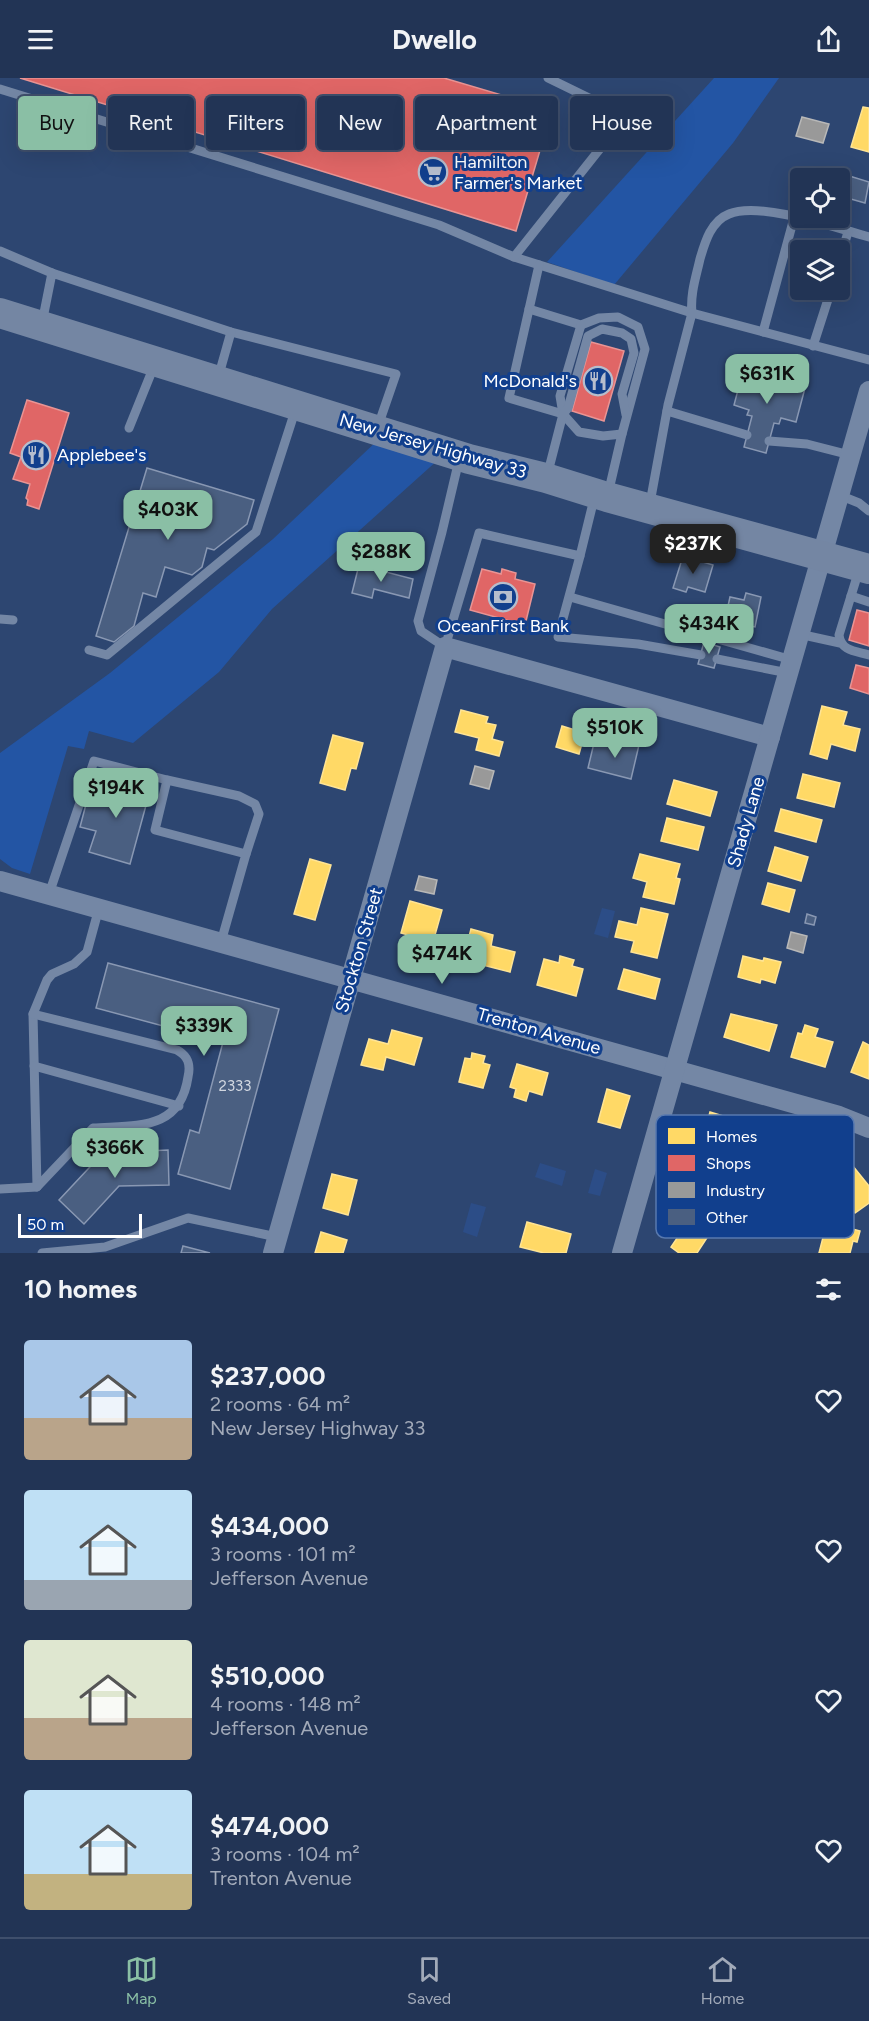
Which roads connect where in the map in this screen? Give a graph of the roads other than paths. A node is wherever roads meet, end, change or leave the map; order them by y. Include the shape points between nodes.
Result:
1 (548, 78) edge
2 (0, 89) edge
3 (790, 217) edge
4 (791, 228) edge
5 (835, 228) edge
6 (848, 232) junction
7 (869, 237) edge
8 (846, 240) edge
9 (0, 251) edge
10 (514, 257) junction
11 (539, 265) junction
12 (52, 273) junction
13 (828, 300) edge
14 (529, 309) junction
15 (0, 313) edge
16 (692, 313) junction
17 (580, 325) junction
18 (42, 326) junction
19 (231, 332) junction
20 (763, 332) junction
21 (813, 345) junction
22 (869, 360) edge
23 (156, 362) junction
24 (217, 381) junction
25 (869, 391) edge
26 (296, 406) junction
27 (667, 411) junction
28 (563, 414) junction
29 (627, 417) junction
30 (129, 428) dead end
31 (376, 431) junction
32 (622, 434) junction
33 (747, 435) dead end
34 (863, 436) edge
35 (769, 441) dead end
36 (850, 455) junction
37 (459, 456) junction
38 (546, 478) junction
39 (602, 495) junction
40 (839, 495) junction
41 (648, 508) junction
42 (869, 511) edge
43 (580, 556) junction
44 (822, 556) junction
45 (865, 568) edge
46 (851, 596) junction
47 (570, 597) junction
48 (869, 602) edge
49 (0, 619) edge
50 (13, 620) dead end
51 (799, 634) junction
52 (840, 643) junction
53 (445, 647) junction
54 (89, 650) dead end
55 (701, 655) dead end
56 (869, 655) edge
57 (717, 659) dead end
58 (790, 667) junction
59 (770, 737) junction
60 (166, 780) junction
61 (246, 854) junction
62 (0, 881) edge
63 (50, 894) junction
64 (99, 908) junction
65 (221, 942) junction
66 (350, 979) junction
67 (33, 1014) junction
68 (34, 1066) junction
69 (675, 1069) junction
70 (179, 1106) junction
71 (662, 1115) edge
72 (836, 1115) edge
73 (854, 1122) edge
74 (869, 1128) edge
75 (656, 1135) edge
76 (38, 1187) junction
77 (0, 1189) edge
78 (275, 1245) edge
79 (42, 1253) edge
80 (622, 1253) edge

1 - 10 lane via 626,116
2 - 10 lane via 439,225
3 - 16 lane via 763,211 744,212 729,214 716,224 706,239 690,297
4 - 20 lane
5 - 6 lane
6 - 7 lane
6 - 8 lane
9 - 12 lane
10 - 11 lane
11 - 14 lane
11 - 16 lane
12 - 18 lane
12 - 19 lane
13 - 21 lane
14 - 17 lane
14 - 28 lane via 509,398
15 - 18 main road, New Jersey Highway 33
16 - 20 lane
16 - 27 lane
17 - 28 lane via 560,396
17 - 29 lane via 618,317 638,327 645,349
18 - 23 main road, New Jersey Highway 33
19 - 24 lane
19 - 31 lane via 396,374
20 - 21 lane
21 - 22 lane
23 - 24 main road, New Jersey Highway 33
23 - 30 lane
24 - 26 main road, New Jersey Highway 33
25 - 34 street, Shady Lane
26 - 31 main road, New Jersey Highway 33
26 - 54 lane via 256,532 107,655
27 - 33 lane
27 - 41 lane
28 - 29 lane via 588,336 602,329 631,339 634,353 622,394
28 - 32 lane via 579,432
28 - 38 lane
29 - 32 lane
31 - 37 main road, New Jersey Highway 33
32 - 39 lane
34 - 36 street, Shady Lane
35 - 36 lane via 807,444
36 - 40 street, Shady Lane
37 - 38 main road, New Jersey Highway 33
37 - 53 lane via 418,621 421,631
38 - 39 main road, New Jersey Highway 33
39 - 41 main road, New Jersey Highway 33
39 - 43 lane
40 - 42 lane
40 - 44 street, Shady Lane
41 - 44 main road, New Jersey Highway 33
43 - 47 lane
43 - 53 lane via 479,533
44 - 45 main road, New Jersey Highway 33
44 - 51 street, Shady Lane
45 - 46 lane
46 - 48 lane
46 - 52 lane via 838,635
47 - 55 lane via 558,637 649,645
47 - 58 lane
49 - 50 lane
51 - 52 lane
51 - 58 street, Shady Lane
52 - 56 lane
53 - 59 street
53 - 66 street, Stockton Street
57 - 58 lane
58 - 59 street, Shady Lane
59 - 69 street, Shady Lane
60 - 61 lane via 155,830
60 - 61 lane via 239,796 255,804 259,814
60 - 63 lane via 93,761
61 - 65 lane
62 - 63 street, Trenton Avenue
63 - 64 street, Trenton Avenue
64 - 65 street, Trenton Avenue
64 - 67 lane via 87,952 74,964 52,974
65 - 66 street, Trenton Avenue
66 - 69 street, Trenton Avenue
66 - 78 street, Stockton Street
67 - 68 lane
67 - 70 lane via 185,1055 189,1073
68 - 70 lane
68 - 76 lane
69 - 71 street, Shady Lane
69 - 72 street, Trenton Avenue
70 - 76 lane via 151,1124 93,1128
73 - 74 street, Trenton Avenue
75 - 80 street, Shady Lane
76 - 77 lane
78 - 79 lane via 188,1218 105,1247

